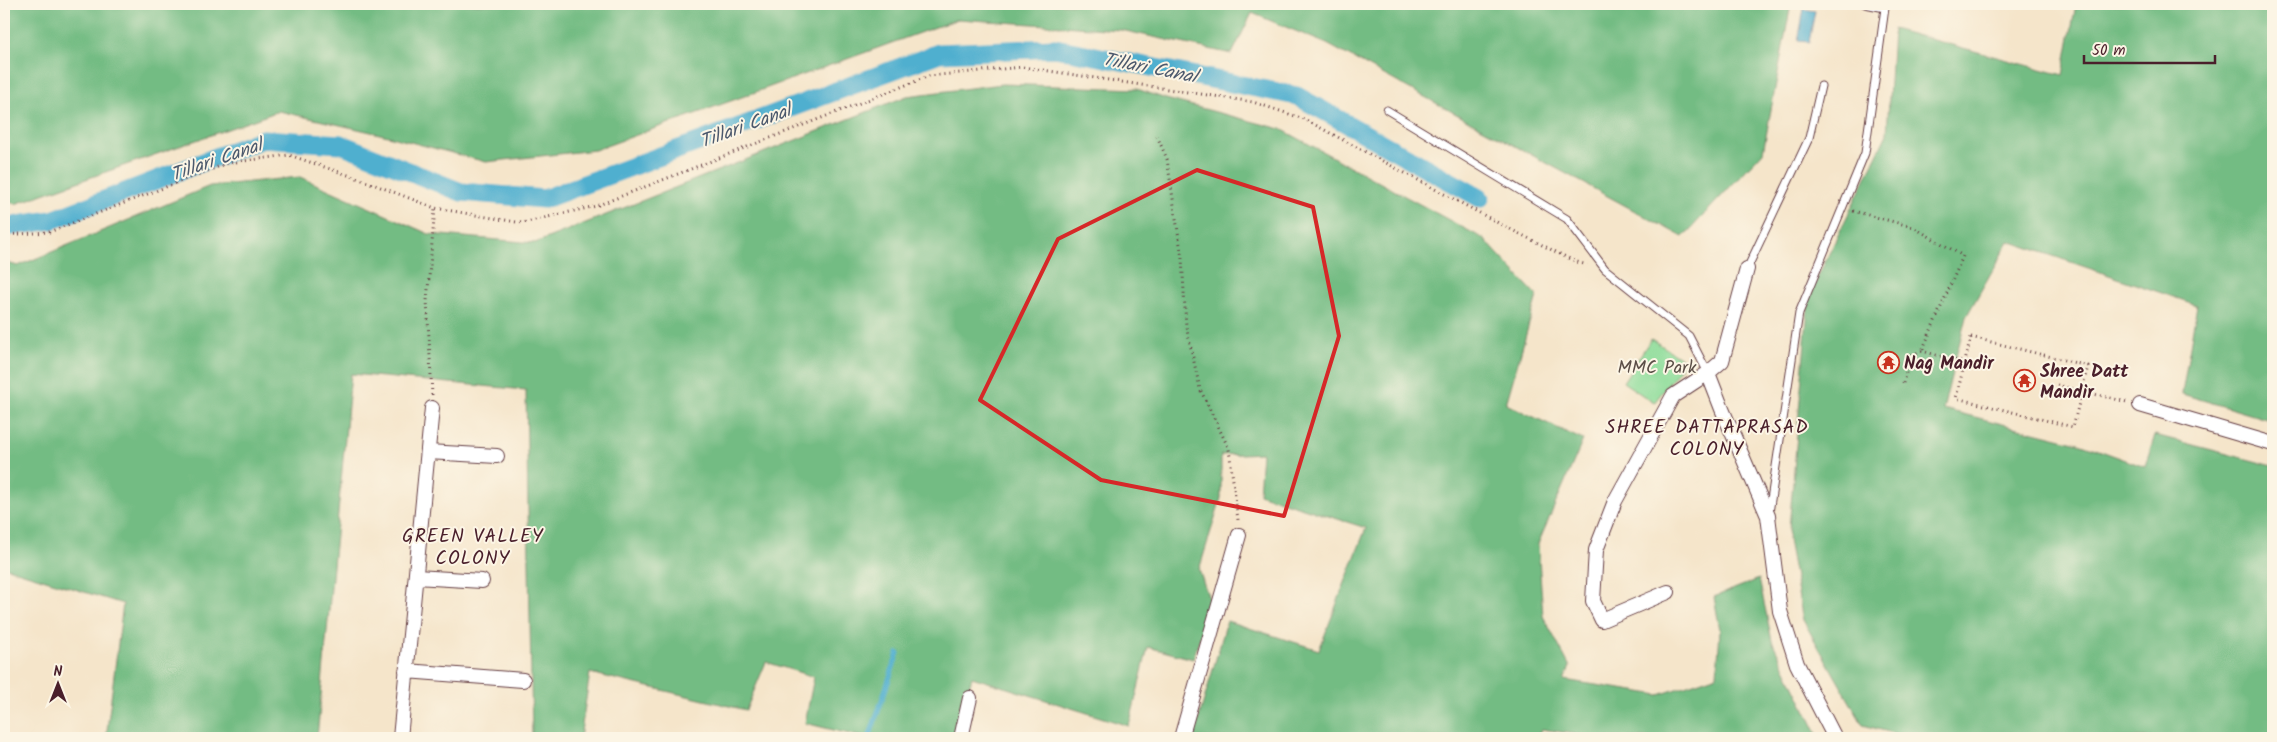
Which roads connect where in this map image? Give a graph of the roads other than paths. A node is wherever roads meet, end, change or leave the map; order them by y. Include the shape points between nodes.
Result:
1 (1865, 4) edge
2 (1821, 86) dead end
3 (1387, 110) dead end
4 (1747, 270) joint
5 (1708, 373) junction
6 (2140, 405) road end
7 (432, 408) road end
8 (2273, 444) edge
9 (428, 452) junction
10 (497, 456) dead end
11 (1768, 516) junction
12 (1239, 536) road end
13 (416, 577) junction
14 (482, 581) dead end
15 (1668, 592) dead end
16 (406, 671) junction
17 (522, 680) dead end
18 (970, 698) dead end
19 (400, 738) edge
20 (961, 738) edge
21 (1181, 738) edge
22 (1835, 738) edge

1 - 11 lane via 1885,8 1865,153 1799,314
2 - 4 lane via 1809,138
3 - 5 lane via 1567,219 1605,270 1689,336
4 - 5 street via 1722,360
5 - 11 street
5 - 15 street via 1673,396 1615,501 1596,550 1593,601 1602,620
6 - 8 street
7 - 9 street
9 - 10 street
9 - 13 street
11 - 22 street via 1780,612 1797,664
12 - 21 street
13 - 14 street
13 - 16 street
16 - 17 street
16 - 19 street
18 - 20 street

